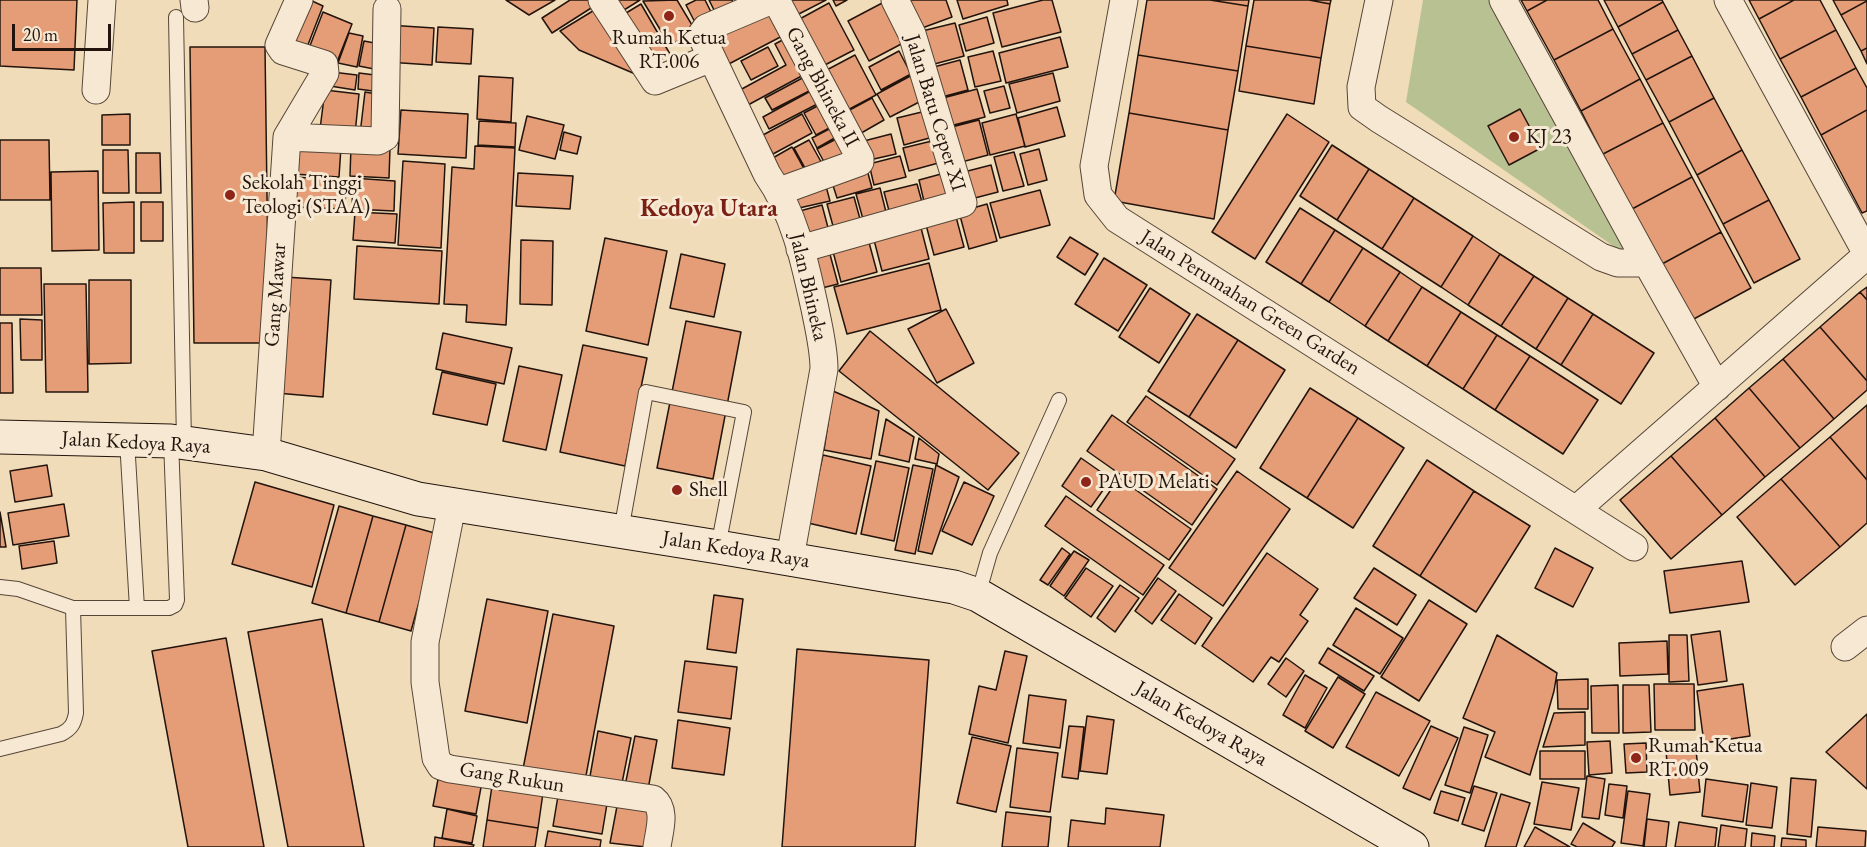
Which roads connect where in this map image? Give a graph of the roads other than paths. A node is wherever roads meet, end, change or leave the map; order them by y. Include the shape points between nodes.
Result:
1 (102, 0) edge
2 (298, 0) edge
3 (602, 0) edge
4 (774, 0) edge
5 (895, 0) edge
6 (1124, 0) edge
7 (1379, 0) edge
8 (1503, 0) edge
9 (1728, 0) edge
10 (188, 8) edge
11 (387, 9) dead end
12 (706, 46) junction
13 (96, 90) dead end
14 (287, 137) junction
15 (780, 191) junction
16 (800, 249) junction
17 (1867, 255) edge
18 (1647, 263) junction
19 (1717, 387) junction
20 (1059, 399) dead end
21 (0, 437) edge
22 (127, 440) junction
23 (177, 442) junction
24 (266, 454) junction
25 (452, 506) junction
26 (1577, 509) junction
27 (621, 531) junction
28 (718, 547) junction
29 (1634, 547) dead end
30 (790, 558) junction
31 (0, 587) edge
32 (978, 595) junction
33 (73, 608) junction
34 (136, 608) junction
35 (1867, 630) edge
36 (1845, 646) dead end
37 (0, 750) edge
38 (657, 847) edge
39 (1412, 847) edge

1 - 13 street
2 - 14 street, Gang Mawar via 280,48 324,64 326,69
3 - 12 street via 655,81
4 - 12 street via 706,28
4 - 15 street, Gang Bhineka II via 860,158 860,162
5 - 16 street, Jalan Batu Ceper XI via 912,34 963,203
6 - 26 street, Jalan Perumahan Green Garden via 1094,166 1098,195 1117,219
7 - 18 street via 1361,87 1362,107 1601,256 1618,262
8 - 18 street
9 - 17 street
10 - 23 lane
11 - 14 street via 385,137 378,141
12 - 15 street, Jalan Bhineka via 767,174
14 - 24 street, Gang Mawar
15 - 16 street, Jalan Bhineka
16 - 30 street, Jalan Bhineka via 823,348 824,369
17 - 19 street
18 - 19 street
19 - 26 street
20 - 32 lane via 990,553
21 - 22 street, Jalan Kedoya Raya
22 - 23 street, Jalan Kedoya Raya
22 - 34 lane
23 - 24 street, Jalan Kedoya Raya
23 - 34 lane via 177,600 169,608
24 - 25 street, Jalan Kedoya Raya
25 - 27 street, Jalan Kedoya Raya
25 - 38 street, Gang Rukun via 425,642 425,682 436,758 441,766 450,769 652,799 659,804 662,814
26 - 29 street, Jalan Perumahan Green Garden
27 - 28 street, Jalan Kedoya Raya
27 - 28 lane via 646,392 744,412
28 - 30 street, Jalan Kedoya Raya
30 - 32 street, Jalan Kedoya Raya via 954,587
31 - 33 lane via 18,589
32 - 39 street, Jalan Kedoya Raya
33 - 34 lane
33 - 37 lane via 74,723 61,734
35 - 36 street

